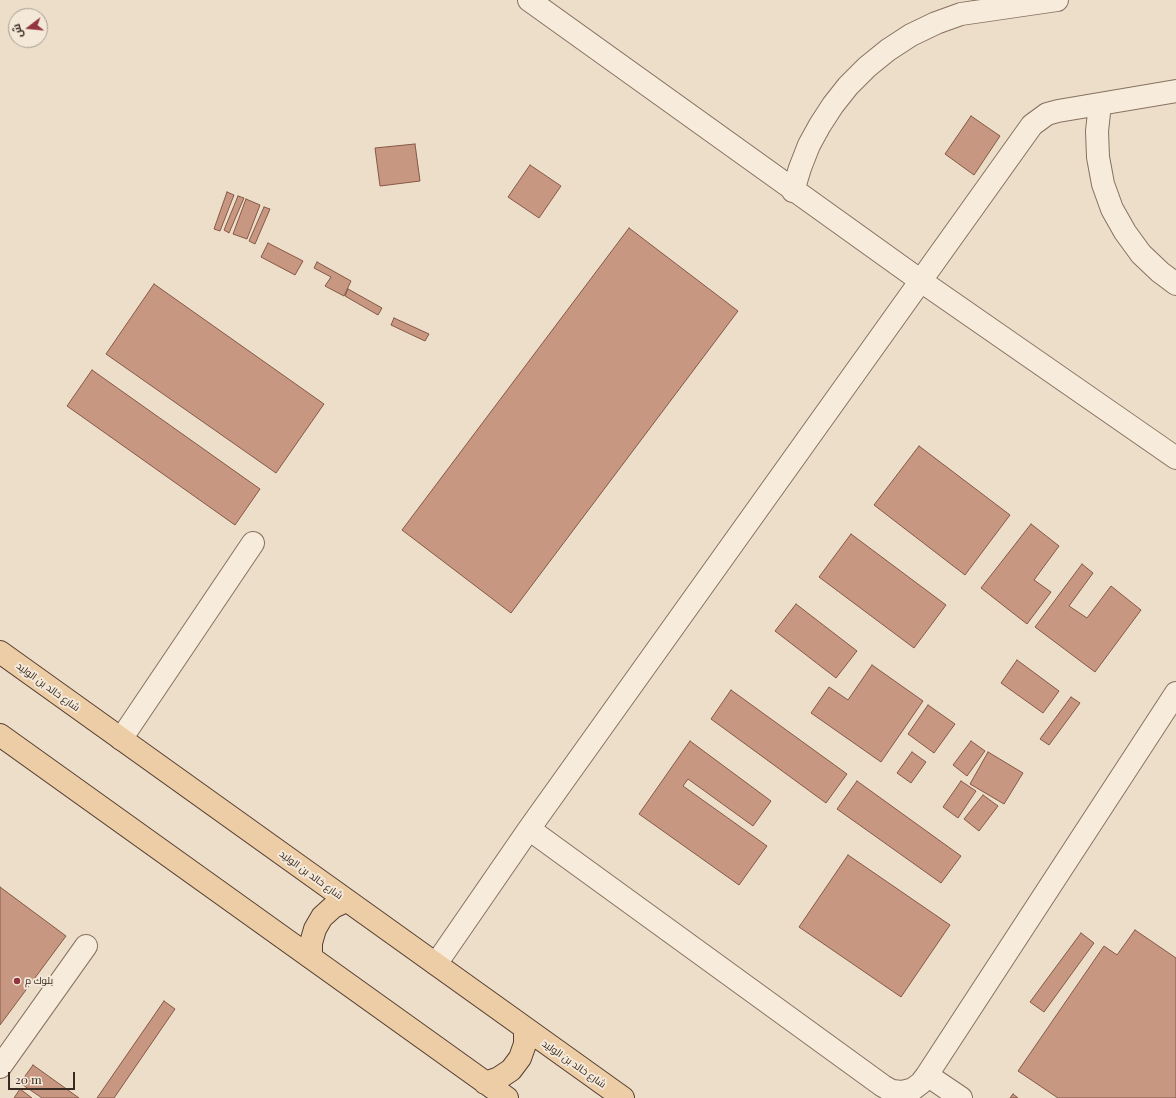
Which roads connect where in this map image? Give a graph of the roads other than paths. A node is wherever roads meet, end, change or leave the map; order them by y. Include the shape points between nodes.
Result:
1 (529, 0) edge
2 (1057, 0) edge
3 (1176, 91) edge
4 (1100, 104) junction
5 (793, 191) junction
6 (921, 281) junction
7 (1176, 284) edge
8 (1176, 458) edge
9 (253, 542) dead end
10 (0, 652) edge
11 (1176, 693) edge
12 (0, 735) edge
13 (121, 739) junction
14 (529, 829) junction
15 (346, 901) junction
16 (86, 946) dead end
17 (311, 957) junction
18 (436, 964) junction
19 (526, 1030) junction
20 (0, 1067) edge
21 (927, 1075) junction
22 (485, 1083) junction
23 (507, 1098) edge
24 (623, 1098) edge
25 (961, 1098) edge

1 - 5 lane
2 - 5 lane via 961,14 911,35 888,50 848,86 833,105 809,146
3 - 4 lane
4 - 6 lane via 1047,114 1032,125
4 - 7 lane via 1098,157 1103,184 1112,209 1141,254
5 - 6 lane
6 - 8 lane
6 - 14 lane
9 - 13 lane
10 - 13 main road, شارع خالد بن الوليد
11 - 21 lane
12 - 17 main road
13 - 15 main road, شارع خالد بن الوليد
14 - 18 lane
14 - 21 lane via 883,1086 892,1091 902,1092 913,1089
15 - 17 main road via 333,907 322,917 311,943
15 - 18 main road, شارع خالد بن الوليد
16 - 20 lane
17 - 22 main road
18 - 19 main road, شارع خالد بن الوليد
19 - 22 main road via 520,1058 511,1070
19 - 24 main road, شارع خالد بن الوليد
21 - 25 lane
22 - 23 main road

